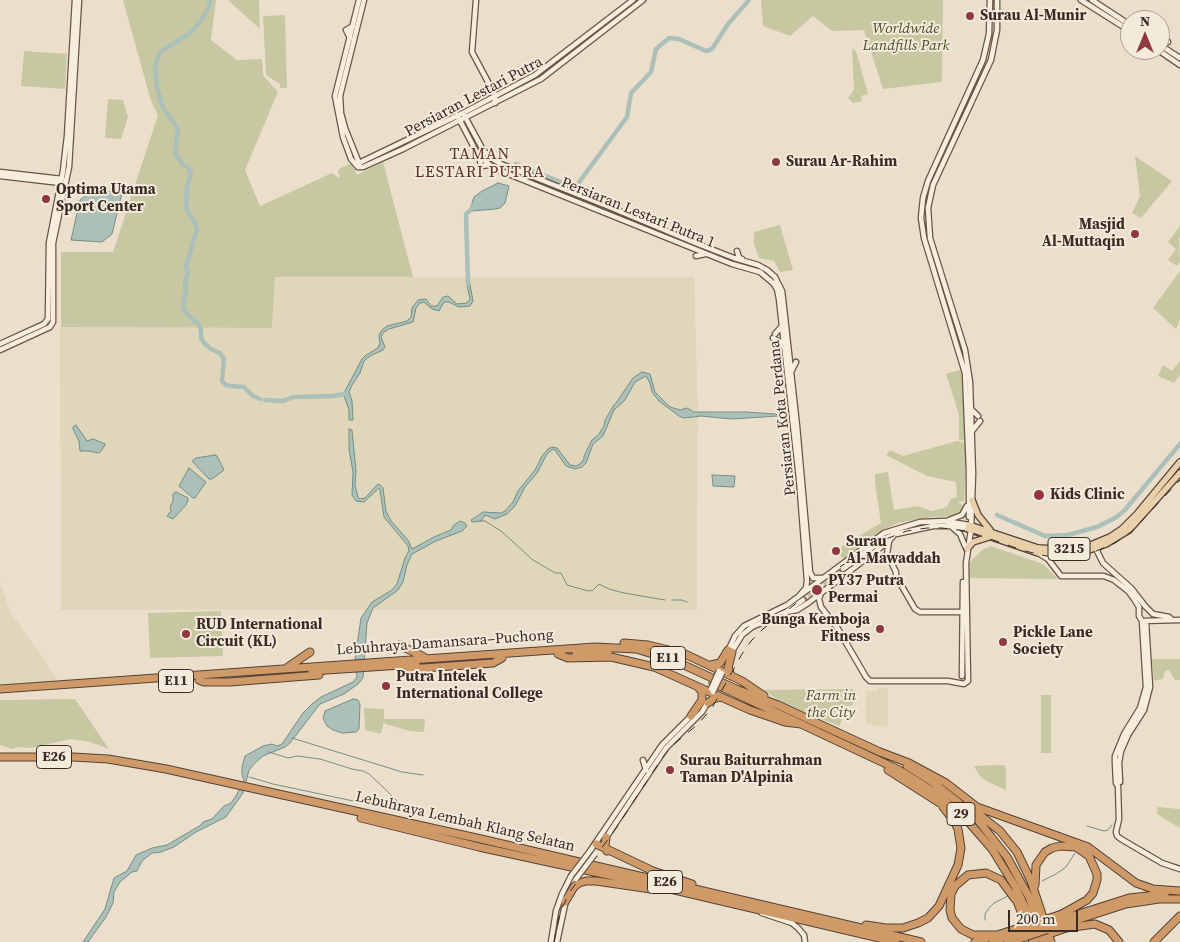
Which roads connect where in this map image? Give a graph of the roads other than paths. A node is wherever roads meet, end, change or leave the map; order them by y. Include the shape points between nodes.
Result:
1 (75, 0) edge
2 (79, 0) edge
3 (359, 0) edge
4 (364, 0) edge
5 (476, 0) edge
6 (632, 0) edge
7 (643, 0) edge
8 (990, 0) edge
9 (997, 0) edge
10 (1081, 0) edge
11 (1092, 0) edge
12 (620, 10) junction
13 (625, 14) junction
14 (1120, 18) edge
15 (1120, 25) edge
16 (976, 78) junction
17 (981, 81) junction
18 (495, 95) junction
19 (495, 103) junction
20 (463, 113) junction
21 (475, 114) junction
22 (457, 116) junction
23 (466, 118) junction
24 (460, 121) junction
25 (449, 126) junction
26 (470, 126) junction
27 (464, 130) junction
28 (394, 153) junction
29 (355, 155) junction
30 (365, 160) junction
31 (380, 160) junction
32 (358, 165) junction
33 (63, 171) junction
34 (0, 172) edge
35 (0, 176) edge
36 (53, 180) junction
37 (64, 180) junction
38 (59, 192) junction
39 (53, 243) junction
40 (48, 249) junction
41 (737, 251) dead end
42 (53, 253) junction
43 (706, 254) junction
44 (696, 256) dead end
45 (748, 262) junction
46 (750, 270) joint
47 (782, 326) junction
48 (0, 344) edge
49 (784, 348) junction
50 (0, 350) edge
51 (796, 362) dead end
52 (791, 372) junction
53 (970, 408) junction
54 (971, 432) junction
55 (1178, 464) edge
56 (1180, 473) edge
57 (1160, 486) junction
58 (1167, 488) junction
59 (970, 501) junction
60 (945, 521) junction
61 (951, 526) junction
62 (970, 527) junction
63 (896, 534) junction
64 (992, 534) junction
65 (888, 541) junction
66 (1099, 547) junction
67 (966, 548) junction
68 (876, 551) junction
69 (1038, 552) junction
70 (842, 569) tunnel mouth
71 (896, 576) junction
72 (823, 578) junction
73 (821, 593) junction
74 (801, 598) junction
75 (808, 603) junction
76 (821, 607) junction
77 (786, 612) junction
78 (1152, 612) junction
79 (964, 613) junction
80 (1139, 614) junction
81 (1172, 620) junction
82 (1180, 620) edge
83 (1147, 621) junction
84 (399, 646) dead end
85 (594, 647) junction
86 (730, 651) junction
87 (310, 652) dead end
88 (558, 654) junction
89 (431, 658) junction
90 (708, 664) junction
91 (369, 667) junction
92 (353, 668) junction
93 (285, 669) junction
94 (721, 671) junction
95 (731, 675) junction
96 (698, 686) junction
97 (0, 689) edge
98 (711, 692) junction
99 (0, 694) edge
100 (721, 698) junction
101 (708, 703) junction
102 (778, 705) junction
103 (691, 716) junction
104 (801, 724) junction
105 (675, 734) junction
106 (835, 740) junction
107 (873, 748) joint
108 (0, 757) edge
109 (653, 759) junction
110 (899, 760) junction
111 (0, 761) edge
112 (108, 762) junction
113 (917, 767) junction
114 (646, 770) junction
115 (253, 791) junction
116 (926, 793) junction
117 (606, 837) junction
118 (598, 846) junction
119 (607, 851) junction
120 (1180, 869) edge
121 (574, 877) junction
122 (679, 892) junction
123 (1180, 892) edge
124 (1035, 893) junction
125 (1180, 899) edge
126 (565, 902) junction
127 (1018, 904) junction
128 (771, 907) junction
129 (752, 908) junction
130 (1180, 916) edge
131 (1064, 921) junction
132 (844, 924) junction
133 (863, 935) junction
134 (996, 935) junction
135 (1019, 936) edge
136 (551, 942) edge
137 (557, 942) edge
138 (805, 942) edge
139 (879, 942) edge
140 (896, 942) edge
141 (921, 942) edge
142 (975, 942) edge
143 (990, 942) edge
144 (1008, 942) edge
145 (1033, 942) edge
146 (1038, 942) edge
147 (1044, 942) edge
148 (1051, 942) edge
149 (1119, 942) edge
150 (1154, 942) edge

1 - 33 street
2 - 37 street
3 - 32 street via 354,26 346,30 350,40 335,96 343,137 351,159
4 - 29 street via 340,96 341,113
5 - 18 street via 472,52
6 - 12 street, Persiaran Lestari Putra
7 - 13 street, Persiaran Lestari Putra
8 - 16 street via 988,44
9 - 17 street via 995,42
10 - 15 street
11 - 14 street
12 - 13 street
12 - 18 street, Persiaran Lestari Putra via 535,75
13 - 19 street, Persiaran Lestari Putra via 541,79
16 - 17 street
16 - 59 street via 928,181 921,218 964,373
17 - 53 street via 933,186 928,208 933,252 966,357
18 - 19 street
18 - 20 street, Persiaran Lestari Putra
19 - 21 street, Persiaran Lestari Putra
20 - 22 street, Persiaran Lestari Putra
20 - 23 street, Persiaran Lestari Putra 1
21 - 23 street, Persiaran Lestari Putra
21 - 26 street
22 - 24 street
22 - 30 street, Persiaran Lestari Putra
23 - 24 street, Persiaran Lestari Putra
23 - 26 street, Persiaran Lestari Putra 1
24 - 25 street, Persiaran Lestari Putra
24 - 27 street
25 - 27 street
25 - 28 street, Persiaran Lestari Putra
26 - 45 street, Persiaran Lestari Putra 1 via 483,150 501,164
27 - 43 street, Persiaran Lestari Putra 1 via 481,166 490,165 547,190 562,193
28 - 31 street, Persiaran Lestari Putra
28 - 31 street via 390,160
29 - 30 street
29 - 32 street
30 - 32 street, Persiaran Lestari Putra
31 - 32 street, Persiaran Lestari Putra via 363,167
33 - 36 street
33 - 37 street
34 - 36 street
35 - 36 street
36 - 37 street
36 - 38 street
37 - 38 street
37 - 39 street
38 - 40 street
39 - 40 street
39 - 42 street
40 - 42 street
40 - 48 street via 47,321
41 - 45 street via 739,258
42 - 50 street via 53,324
43 - 44 street
43 - 46 street, Persiaran Lestari Putra 1
45 - 52 street, Persiaran Kota Perdana via 768,270 782,291
46 - 47 street, Persiaran Kota Perdana via 766,276 777,289
47 - 49 street, Persiaran Kota Perdana
47 - 49 street via 774,336
49 - 74 street, Persiaran Kota Perdana via 808,581
51 - 52 street
52 - 72 street, Persiaran Kota Perdana via 810,572 812,578
53 - 54 street
53 - 54 street via 979,418
54 - 59 street
55 - 56 main road via 1173,475
55 - 57 main road, 3215
56 - 58 main road, 3215
57 - 58 main road via 1168,481
57 - 64 main road, 3215 via 1122,529 1086,547 1038,548
58 - 66 main road, 3215 via 1129,530
59 - 60 street via 962,515
59 - 62 street
59 - 64 main road
60 - 62 street, 3215
60 - 72 street, 3215 via 920,522 884,533
61 - 62 street, 3215
61 - 63 street, 3215
61 - 67 street via 960,534
62 - 64 main road, 3215
62 - 67 street
63 - 65 street
63 - 70 street, 3215
64 - 67 main road
64 - 69 main road, 3215
65 - 68 street
65 - 71 street via 886,551
66 - 69 main road, 3215 via 1072,554
66 - 78 street via 1098,556 1105,566
67 - 79 street
68 - 71 street via 884,552
68 - 73 street
69 - 80 street via 1061,576 1104,576 1114,580 1131,595 1139,607
71 - 79 street via 920,612
72 - 74 street, 3215
73 - 75 street
73 - 76 street via 818,599
74 - 77 street, 3215
74 - 86 street, 3215 via 740,629 734,636
75 - 76 street via 814,602
75 - 77 street
76 - 79 street via 870,681 948,681 963,678
77 - 86 street, 3215 via 752,627
78 - 80 street via 1142,611
78 - 81 street
78 - 83 street
80 - 83 street via 1139,618
81 - 82 street
81 - 83 street
83 - 120 street via 1150,687 1144,710 1121,751 1117,836 1162,863
84 - 89 highway
85 - 89 highway, Lebuhraya Damansara–Puchong / E11
85 - 90 highway via 607,643 648,645 685,654
85 - 102 highway, Lebuhraya Damansara–Puchong / E11 via 655,653
86 - 90 highway via 720,663
86 - 94 street, 3215
86 - 95 highway via 728,668
87 - 93 highway via 298,656
88 - 91 highway, Lebuhraya Damansara–Puchong / E11 via 502,658 494,663
88 - 96 highway via 568,658 611,657 634,662
88 - 104 highway, Lebuhraya Damansara–Puchong / E11 via 616,651 653,658
89 - 91 highway, Lebuhraya Damansara–Puchong / E11
90 - 94 highway
91 - 92 highway
92 - 93 highway, Lebuhraya Damansara–Puchong / E11
92 - 99 highway, E11 via 230,682 198,680
93 - 97 highway, Lebuhraya Damansara–Puchong / E11
94 - 95 highway
94 - 98 street, 3215, bridge
95 - 102 highway
96 - 98 highway
96 - 103 highway via 702,700
98 - 100 highway
98 - 101 street
98 - 103 street
100 - 101 highway via 713,698
100 - 104 highway via 767,716
101 - 105 street via 697,717
102 - 107 highway, Lebuhraya Damansara–Puchong / E11
103 - 105 street
104 - 106 highway, 29
105 - 109 street
105 - 117 street
106 - 116 highway
106 - 146 highway, 29 via 917,781 964,818 1011,878
107 - 110 highway, 29
108 - 112 highway, Lebuhraya Lembah Klang Selatan / E26 via 63,757
109 - 114 street
109 - 114 street via 644,760
110 - 113 highway
110 - 147 highway, 29 via 946,791 984,828 1018,874 1037,916
111 - 112 highway, Lebuhraya Lembah Klang Selatan / E26
112 - 115 highway, Lebuhraya Lembah Klang Selatan / E26
113 - 123 highway via 946,783 977,807 1088,847 1136,884
113 - 124 highway via 944,785 1009,841 1027,871
114 - 118 street
115 - 122 highway, Lebuhraya Lembah Klang Selatan / E26
115 - 128 highway, Lebuhraya Lembah Klang Selatan / E26 via 481,839
116 - 127 highway via 961,820 983,845 1011,886
116 - 132 highway via 951,816 960,839 958,865 940,906 928,918 903,928
117 - 118 street
117 - 119 highway
118 - 119 highway
118 - 121 street, bridge
119 - 128 highway via 659,874
121 - 126 street
121 - 136 street via 562,894
122 - 126 highway via 586,881 574,887
122 - 129 highway, Lebuhraya Lembah Klang Selatan / E26
123 - 131 highway via 1098,903
124 - 131 highway via 1035,870 1046,852 1068,845 1089,856 1097,874 1096,887
124 - 148 highway
125 - 131 highway via 1126,904 1118,909
126 - 137 street
127 - 134 highway via 1007,886 994,875 968,875 955,886 949,902 956,924 973,935
127 - 145 highway
128 - 132 highway, Lebuhraya Lembah Klang Selatan / E26
129 - 133 highway, Lebuhraya Lembah Klang Selatan / E26
129 - 138 street via 792,923 804,935
130 - 150 highway
131 - 135 highway, bridge
131 - 135 highway, bridge
131 - 149 highway via 1095,924 1109,930
132 - 141 highway, Lebuhraya Lembah Klang Selatan / E26
133 - 139 highway
133 - 140 highway, Lebuhraya Lembah Klang Selatan / E26
134 - 135 highway
134 - 142 highway
135 - 143 highway
135 - 144 highway

